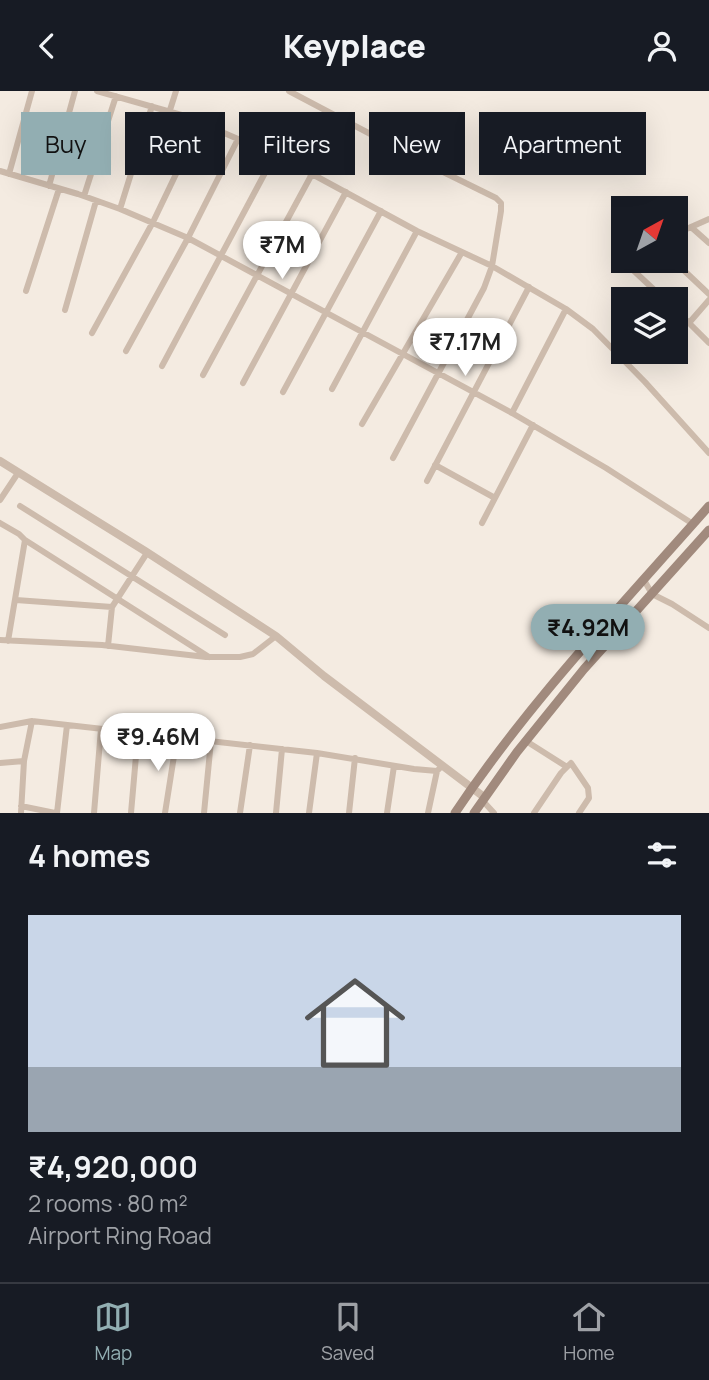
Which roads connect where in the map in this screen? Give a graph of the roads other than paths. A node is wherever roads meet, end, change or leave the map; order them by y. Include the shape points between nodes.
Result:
1 (32, 91) edge
2 (75, 91) edge
3 (97, 91) edge
4 (176, 91) edge
5 (289, 91) edge
6 (106, 92) edge
7 (116, 96) junction
8 (152, 106) junction
9 (170, 110) junction
10 (175, 112) edge
11 (225, 133) edge
12 (238, 139) joint
13 (0, 171) edge
14 (9, 174) junction
15 (176, 175) edge
16 (264, 175) edge
17 (311, 175) edge
18 (314, 175) edge
19 (49, 186) junction
20 (59, 189) junction
21 (346, 192) junction
22 (85, 196) junction
23 (96, 201) junction
24 (120, 209) junction
25 (381, 211) junction
26 (709, 219) edge
27 (153, 222) junction
28 (691, 227) junction
29 (688, 228) edge
30 (417, 231) junction
31 (188, 238) junction
32 (709, 243) edge
33 (462, 252) junction
34 (221, 256) junction
35 (492, 266) junction
36 (636, 273) edge
37 (687, 273) edge
38 (257, 274) junction
39 (529, 287) junction
40 (651, 287) edge
41 (26, 291) dead end
42 (291, 293) junction
43 (709, 294) edge
44 (709, 300) edge
45 (566, 309) junction
46 (65, 310) dead end
47 (327, 312) junction
48 (689, 323) joint
49 (363, 332) junction
50 (92, 333) dead end
51 (709, 343) edge
52 (126, 351) dead end
53 (402, 353) junction
54 (162, 366) dead end
55 (439, 373) junction
56 (203, 375) dead end
57 (243, 383) dead end
58 (332, 389) dead end
59 (473, 391) junction
60 (283, 392) dead end
61 (512, 413) junction
62 (362, 424) dead end
63 (533, 425) junction
64 (709, 453) edge
65 (393, 458) dead end
66 (0, 461) edge
67 (435, 465) junction
68 (18, 473) junction
69 (427, 481) dead end
70 (495, 498) junction
71 (0, 500) edge
72 (20, 506) dead end
73 (709, 506) edge
74 (0, 523) edge
75 (481, 523) dead end
76 (694, 524) junction
77 (709, 530) edge
78 (25, 540) junction
79 (147, 552) junction
80 (131, 577) junction
81 (643, 580) junction
82 (652, 594) junction
83 (117, 599) junction
84 (16, 600) junction
85 (112, 607) junction
86 (709, 628) edge
87 (225, 635) dead end
88 (276, 636) junction
89 (0, 640) edge
90 (8, 641) junction
91 (108, 646) junction
92 (210, 657) junction
93 (32, 721) junction
94 (67, 725) junction
95 (0, 727) edge
96 (102, 729) junction
97 (138, 733) junction
98 (177, 737) junction
99 (211, 741) junction
100 (526, 741) junction
101 (250, 745) junction
102 (282, 749) junction
103 (317, 753) junction
104 (355, 758) junction
105 (24, 761) junction
106 (0, 763) edge
107 (394, 766) junction
108 (567, 767) junction
109 (440, 769) junction
110 (471, 788) junction
111 (483, 799) junction
112 (21, 810) edge
113 (56, 813) edge
114 (94, 813) edge
115 (131, 813) edge
116 (165, 813) edge
117 (204, 813) edge
118 (240, 813) edge
119 (276, 813) edge
120 (309, 813) edge
121 (349, 813) edge
122 (387, 813) edge
123 (428, 813) edge
124 (455, 813) edge
125 (474, 813) edge
126 (494, 813) edge
127 (534, 813) edge
128 (579, 813) edge

1 - 14 street
2 - 19 street
3 - 6 street
4 - 9 street
5 - 35 street via 496,198 501,211
6 - 7 street
7 - 8 street
7 - 22 street
8 - 9 street
8 - 24 street
9 - 10 street
11 - 12 street
12 - 31 street
13 - 14 street
14 - 19 street
15 - 27 street
16 - 34 street
17 - 38 street
18 - 21 street
19 - 20 street
20 - 22 street
20 - 41 street
21 - 25 street
21 - 42 street
22 - 23 street
23 - 24 street
23 - 46 street
24 - 27 street
25 - 30 street
25 - 47 street
26 - 28 street
27 - 31 street
27 - 50 street
28 - 29 street
28 - 32 street
30 - 33 street
30 - 49 street
31 - 34 street
31 - 52 street
33 - 35 street
33 - 53 street
34 - 38 street
34 - 54 street
35 - 39 street
35 - 55 street
36 - 40 street
37 - 43 street
38 - 42 street
38 - 56 street
39 - 45 street
39 - 59 street
42 - 47 street
42 - 57 street
44 - 48 street
45 - 61 street
45 - 64 street via 593,328
47 - 49 street
47 - 60 street
48 - 51 street
49 - 53 street
49 - 58 street
53 - 55 street
53 - 62 street
55 - 59 street
55 - 65 street
59 - 61 street
59 - 67 street
61 - 63 street
63 - 70 street
63 - 76 street
66 - 68 street
67 - 69 street
67 - 70 street
68 - 71 street
68 - 79 street
70 - 75 street
72 - 80 street
73 - 76 main road
74 - 78 street
76 - 81 main road
77 - 82 main road
78 - 83 street
78 - 84 street
79 - 80 street
79 - 88 street
80 - 83 street
80 - 87 street
81 - 82 street
81 - 110 main road via 561,672
82 - 86 street
82 - 100 main road
83 - 85 street
83 - 92 street
84 - 85 street
84 - 90 street
85 - 91 street
88 - 92 street via 253,654
88 - 109 street
89 - 90 street
90 - 91 street
91 - 92 street
93 - 94 street
93 - 95 street
93 - 105 street
94 - 96 street
94 - 113 street
96 - 97 street
96 - 114 street
97 - 98 street
97 - 115 street
98 - 99 street
98 - 116 street
99 - 101 street
99 - 117 street
100 - 108 street
100 - 111 main road
101 - 102 street
101 - 118 street
102 - 103 street
102 - 119 street
103 - 104 street
103 - 120 street
104 - 107 street
104 - 121 street
105 - 106 street
105 - 112 street
107 - 109 street
107 - 122 street
108 - 127 street
108 - 128 street via 571,763 588,789 589,798
109 - 110 street
109 - 123 street
110 - 111 street
110 - 124 main road
111 - 125 main road
111 - 126 street
112 - 113 street

